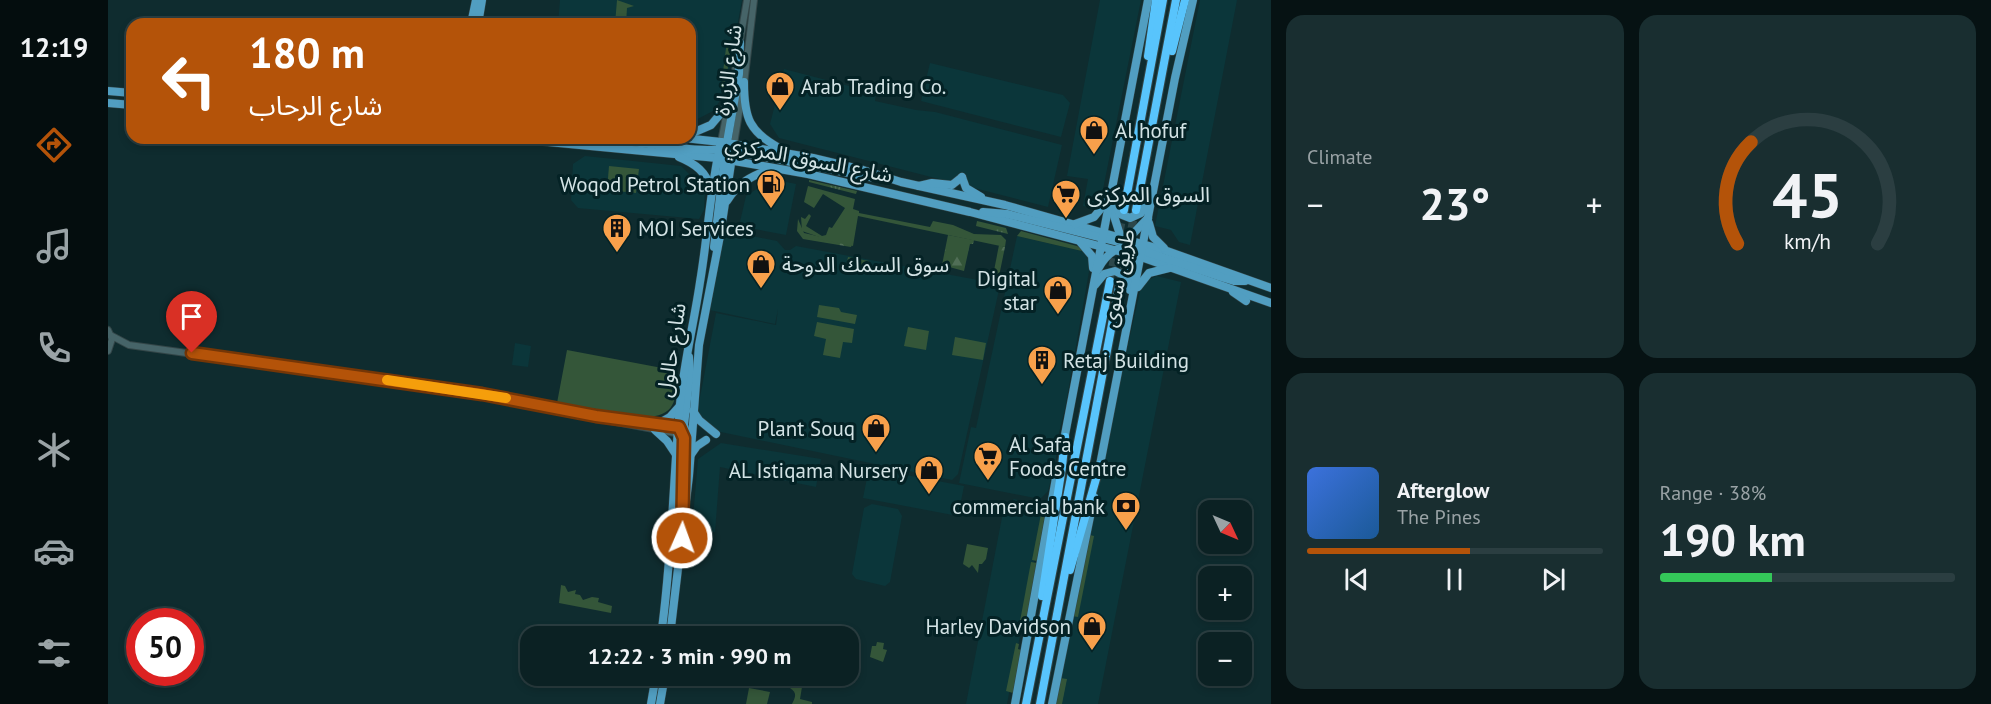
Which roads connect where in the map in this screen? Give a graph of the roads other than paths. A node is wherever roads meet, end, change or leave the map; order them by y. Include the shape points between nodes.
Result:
1 (476, 0) edge
2 (482, 0) edge
3 (747, 0) edge
4 (754, 0) edge
5 (1148, 0) edge
6 (1156, 0) edge
7 (1163, 0) edge
8 (1176, 0) edge
9 (1185, 0) edge
10 (1193, 0) edge
11 (472, 18) edge
12 (479, 18) edge
13 (740, 43) junction
14 (1148, 81) junction
15 (744, 82) junction
16 (1160, 85) junction
17 (108, 91) edge
18 (126, 92) edge
19 (108, 103) edge
20 (126, 104) edge
21 (728, 105) junction
22 (696, 131) edge
23 (696, 142) edge
24 (578, 144) edge
25 (603, 144) edge
26 (651, 144) edge
27 (590, 145) junction
28 (726, 151) junction
29 (788, 153) junction
30 (670, 154) junction
31 (777, 168) junction
32 (901, 182) junction
33 (919, 187) junction
34 (1154, 192) junction
35 (712, 194) junction
36 (1112, 199) junction
37 (1005, 205) junction
38 (724, 208) junction
39 (1124, 210) tunnel mouth
40 (1136, 210) tunnel mouth
41 (970, 212) junction
42 (1149, 217) junction
43 (1075, 224) junction
44 (1102, 239) junction
45 (1077, 240) junction
46 (1121, 244) junction
47 (1142, 250) junction
48 (1167, 251) junction
49 (714, 267) junction
50 (1174, 268) junction
51 (1096, 273) junction
52 (1250, 280) junction
53 (1110, 281) tunnel mouth
54 (1120, 282) tunnel mouth
55 (1224, 286) junction
56 (1271, 288) edge
57 (1091, 292) junction
58 (1132, 293) junction
59 (1246, 302) dead end
60 (1089, 304) junction
61 (1271, 304) edge
62 (1258, 305) dead end
63 (110, 333) edge
64 (688, 343) junction
65 (129, 345) junction
66 (109, 351) edge
67 (680, 405) junction
68 (693, 411) junction
69 (657, 427) junction
70 (685, 432) junction
71 (716, 435) dead end
72 (1065, 437) junction
73 (706, 440) dead end
74 (677, 456) junction
75 (689, 460) junction
76 (1100, 465) junction
77 (684, 521) junction
78 (679, 571) junction
79 (682, 584) dead end
80 (1060, 599) junction
81 (662, 626) edge
82 (671, 626) edge
83 (1039, 635) junction
84 (654, 686) edge
85 (663, 686) edge
86 (662, 694) junction
87 (651, 704) edge
88 (660, 704) edge
89 (667, 704) edge
90 (1015, 704) edge
91 (1026, 704) edge
92 (1040, 704) edge
93 (1052, 704) edge

1 - 11 main road
2 - 12 main road
3 - 13 street, شارع الزبارة
4 - 15 street, شارع الزبارة
5 - 36 main road, طريق سلوى via 1126,140
6 - 14 highway
7 - 14 highway, طريق سلوى
8 - 16 highway, طريق سلوى
9 - 16 highway
10 - 34 main road, طريق سلوى
13 - 21 street, شارع الزبارة
13 - 28 main road
14 - 39 highway, طريق سلوى
15 - 28 street, شارع الزبارة
15 - 29 main road via 750,124 760,136
16 - 40 highway, طريق سلوى
17 - 18 main road
19 - 20 main road
21 - 22 main road via 711,125
21 - 28 street, شارع الزبارة
23 - 28 main road, شارع السوق المركزي
24 - 27 main road, شارع السوق المركزي
25 - 27 main road
26 - 28 main road
27 - 30 main road, شارع السوق المركزي
28 - 29 main road, شارع السوق المركزي
28 - 30 main road, شارع السوق المركزي
28 - 31 main road, شارع السوق المركزي
28 - 32 main road
28 - 35 main road, شارع حالول
28 - 38 main road, شارع حالول
28 - 49 main road via 714,235
29 - 32 main road, شارع السوق المركزي
30 - 35 main road via 702,170
31 - 38 main road via 745,180
31 - 41 main road, شارع السوق المركزي
32 - 33 main road, شارع السوق المركزي
33 - 37 main road, شارع السوق المركزي
33 - 37 main road via 932,183 952,185 962,177 969,191
34 - 36 main road via 1143,211 1128,218 1120,214
34 - 42 main road, طريق سلوى
35 - 64 main road, شارع حالول
36 - 43 main road via 1095,216
36 - 44 main road, طريق سلوى
36 - 46 main road
37 - 43 main road, شارع السوق المركزي
38 - 49 main road, شارع حالول
41 - 44 main road via 1007,214
41 - 45 main road, شارع السوق المركزي
42 - 46 main road
42 - 47 main road, طريق سلوى
42 - 48 main road via 1153,237
43 - 44 main road, شارع السوق المركزي
44 - 45 main road, شارع السوق المركزي
44 - 46 main road
44 - 46 main road
44 - 51 main road, طريق سلوى
45 - 60 main road via 1093,259
46 - 47 main road
46 - 47 main road
46 - 51 main road
46 - 58 main road via 1131,271
47 - 48 main road
47 - 50 main road
47 - 52 main road via 1221,278
47 - 58 main road, طريق سلوى
48 - 52 main road
49 - 68 main road, شارع حالول via 699,345
50 - 55 main road
50 - 58 main road via 1149,273
51 - 57 main road, طريق سلوى
52 - 56 main road
53 - 83 highway, طريق سلوى
54 - 80 highway, طريق سلوى
55 - 59 main road
55 - 61 main road
57 - 58 main road via 1101,277 1113,271 1125,276
57 - 60 main road, طريق سلوى
58 - 76 main road, طريق سلوى
60 - 72 main road, طريق سلوى
61 - 62 main road
63 - 65 street
63 - 66 street
64 - 67 main road, شارع حالول
64 - 70 main road via 690,373
65 - 66 street
65 - 69 street via 472,392
67 - 69 main road
67 - 70 main road, شارع حالول
68 - 70 main road, شارع حالول
68 - 71 main road
69 - 70 street
69 - 74 main road
70 - 74 main road, شارع حالول
70 - 75 main road, شارع حالول
70 - 77 main road
72 - 83 highway
72 - 90 main road, طريق سلوى
73 - 75 main road via 694,448
74 - 81 main road, شارع حالول
75 - 77 main road, شارع حالول via 691,480
76 - 80 highway
76 - 93 main road
77 - 78 main road, شارع حالول
78 - 79 main road
78 - 82 main road, شارع حالول
80 - 92 highway, طريق سلوى
83 - 91 highway, طريق سلوى
84 - 87 main road
85 - 86 main road
86 - 88 main road
86 - 89 main road

